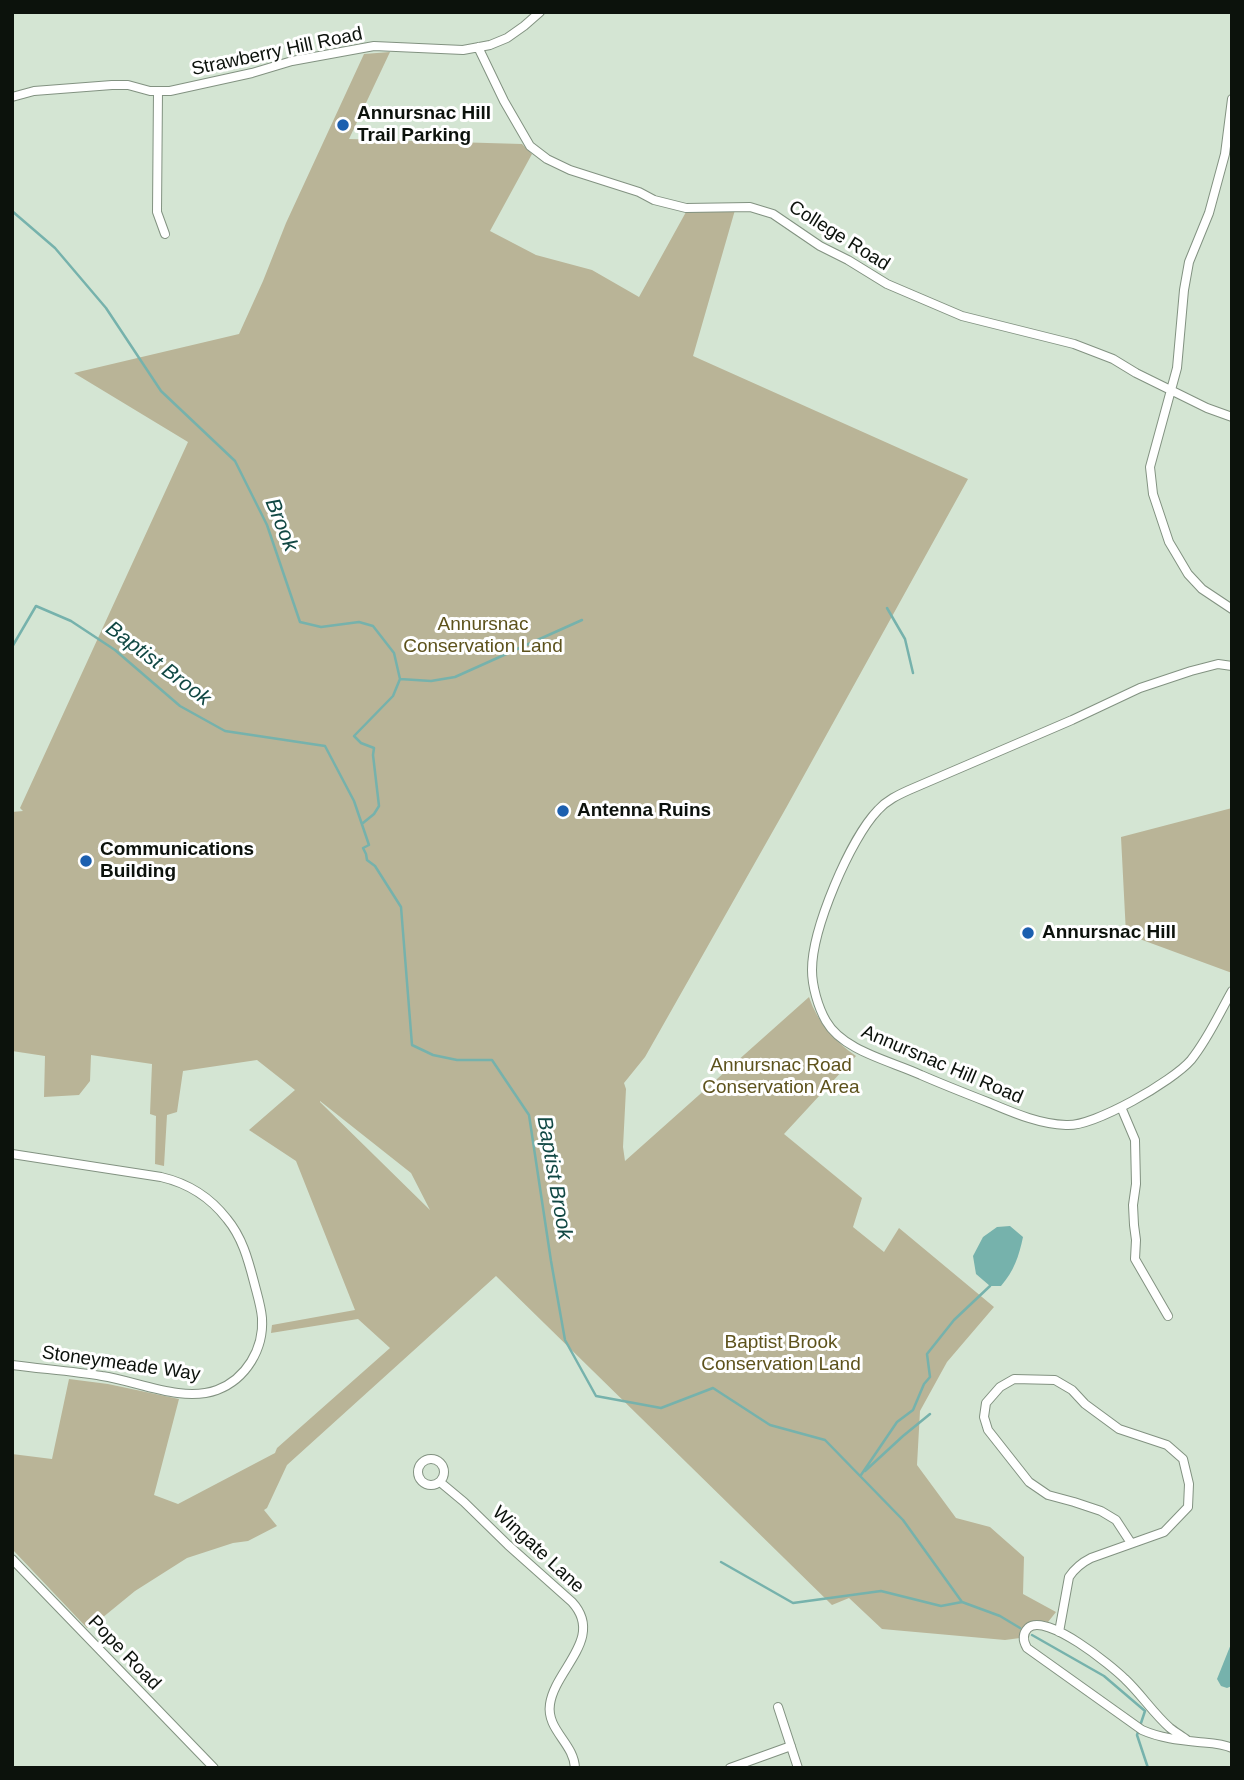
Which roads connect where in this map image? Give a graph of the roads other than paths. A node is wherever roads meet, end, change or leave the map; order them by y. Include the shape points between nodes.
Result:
1 (540, 12) edge
2 (478, 47) junction
3 (158, 91) junction
4 (12, 97) edge
5 (1232, 99) edge
6 (165, 234) dead end
7 (1172, 391) junction
8 (1232, 417) edge
9 (1232, 609) edge
10 (1232, 666) edge
11 (1232, 991) edge
12 (1121, 1107) junction
13 (12, 1154) edge
14 (1168, 1316) dead end
15 (12, 1365) edge
16 (440, 1482) dead end
17 (1131, 1543) junction
18 (12, 1559) edge
19 (1059, 1632) junction
20 (778, 1707) dead end
21 (1187, 1741) junction
22 (791, 1746) junction
23 (1232, 1748) edge
24 (214, 1768) edge
25 (575, 1768) edge
26 (730, 1768) edge
27 (798, 1768) edge

1 - 2 street, Strawberry Hill Road via 507,38
2 - 3 street, Strawberry Hill Road via 358,48
2 - 7 street, College Road via 530,146 547,159 686,208 750,207 773,214 887,284 962,316 1074,344
3 - 4 street, Strawberry Hill Road via 101,85
3 - 6 street via 157,212
5 - 7 street via 1226,153 1189,262
7 - 8 street, College Road
7 - 9 street via 1150,467 1153,494 1170,542 1188,574
10 - 12 street, Annursnac Hill Road via 1218,664 1140,688 893,798 871,817 857,838 818,936 812,971 815,991 827,1022 842,1039 881,1060 1039,1121 1069,1126
11 - 12 street, Annursnac Hill Road via 1189,1062
12 - 14 street via 1135,1140 1135,1259
13 - 15 street, Stoneymeade Way via 161,1177 201,1195 239,1236 262,1325 258,1348 244,1371 222,1387 201,1394
16 - 25 street, Wingate Lane via 572,1602 581,1616 581,1642 553,1693 549,1713 573,1755
17 - 17 street via 1164,1532 1188,1507 1183,1459 1167,1445 1119,1429 1055,1380 1014,1380 1000,1387 986,1403 984,1417 988,1430 1029,1482 1048,1495 1116,1520
17 - 19 street via 1091,1558 1074,1570
18 - 24 street, Pope Road
19 - 21 street via 1111,1665
19 - 21 street via 1032,1626 1024,1642 1142,1730
20 - 22 street
21 - 23 street
22 - 26 street
22 - 27 street

